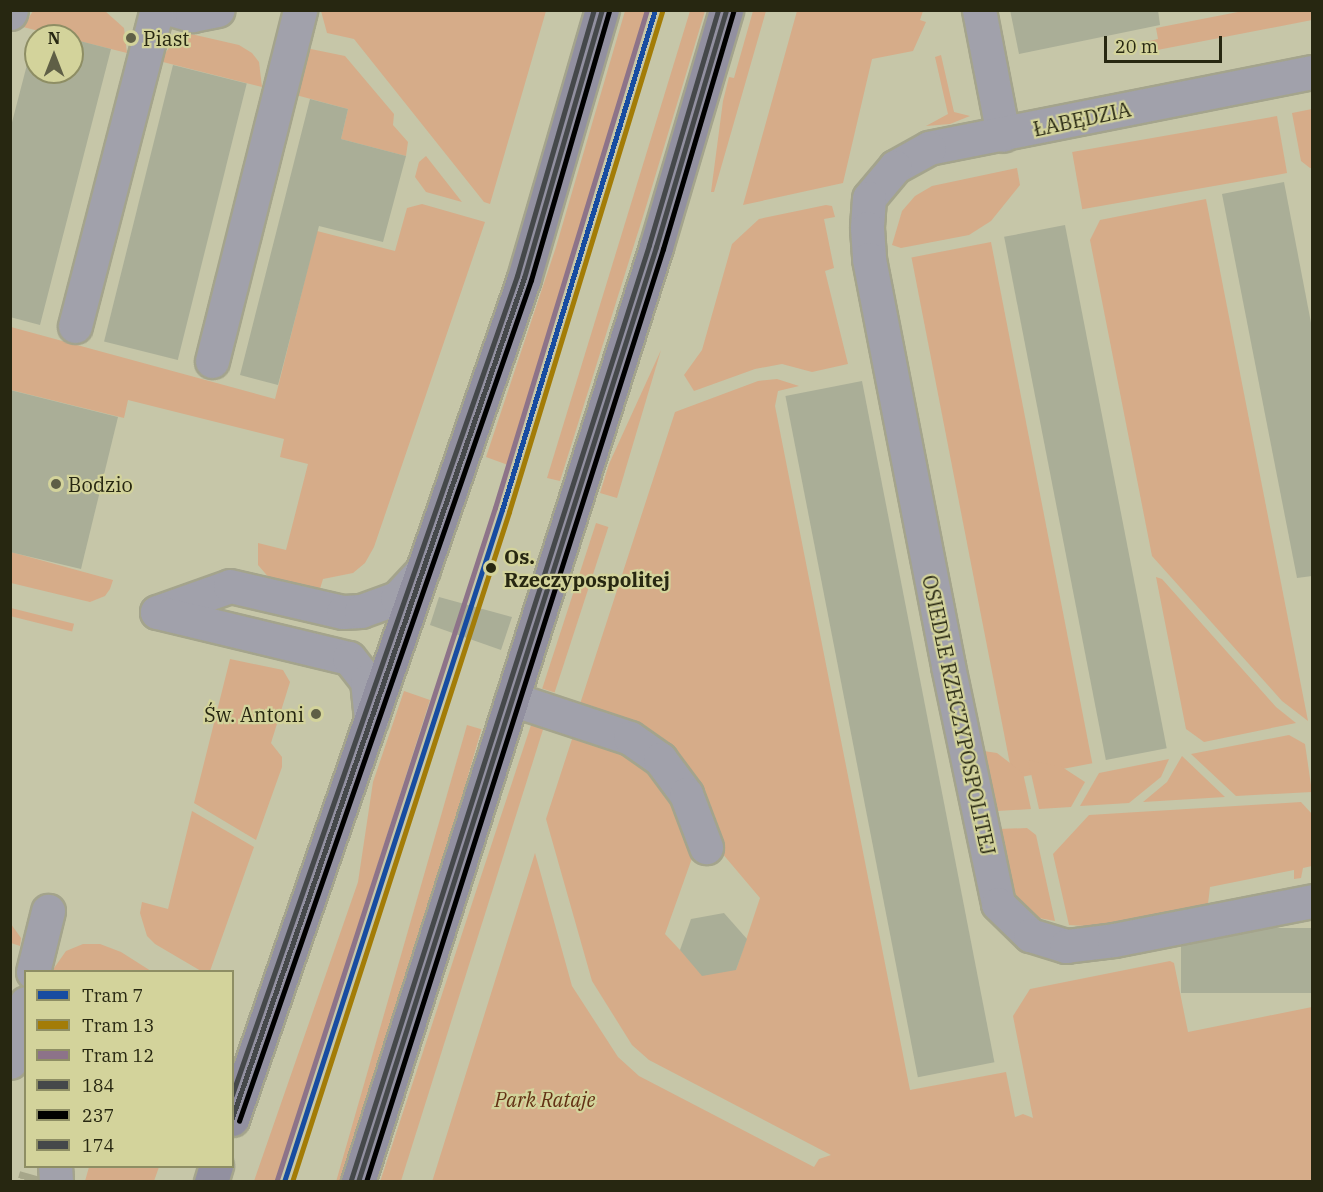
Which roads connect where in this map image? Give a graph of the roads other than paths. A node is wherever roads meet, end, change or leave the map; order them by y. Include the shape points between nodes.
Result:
1 (158, 10) edge
2 (174, 10) edge
3 (218, 10) edge
4 (300, 10) edge
5 (602, 10) edge
6 (726, 10) edge
7 (979, 10) edge
8 (1312, 72) edge
9 (1003, 135) junction
10 (868, 198) joint
11 (75, 326) dead end
12 (212, 361) dead end
13 (423, 570) junction
14 (512, 699) junction
15 (371, 720) junction
16 (706, 847) dead end
17 (1312, 901) edge
18 (48, 911) dead end
19 (33, 970) edge
20 (24, 1011) edge
21 (11, 1061) edge
22 (24, 1077) edge
23 (234, 1113) edge
24 (358, 1182) edge

1 - 11 street
2 - 3 street via 192,15
4 - 12 street
5 - 13 main road via 524,278
6 - 14 main road via 656,248
7 - 9 street
8 - 9 street, ŁABĘDZIA
9 - 10 street, ŁABĘDZIA via 930,148 895,167
10 - 17 street, OSIEDLE RZECZYPOSPOLITEJ via 869,259 999,904 1030,935 1066,946
13 - 15 main road
13 - 15 street via 397,598 368,609 343,612 230,586 157,612 349,658 367,681
14 - 16 street via 630,738 660,759 686,794
14 - 24 main road
15 - 23 main road
18 - 19 street
20 - 21 street
21 - 22 street

